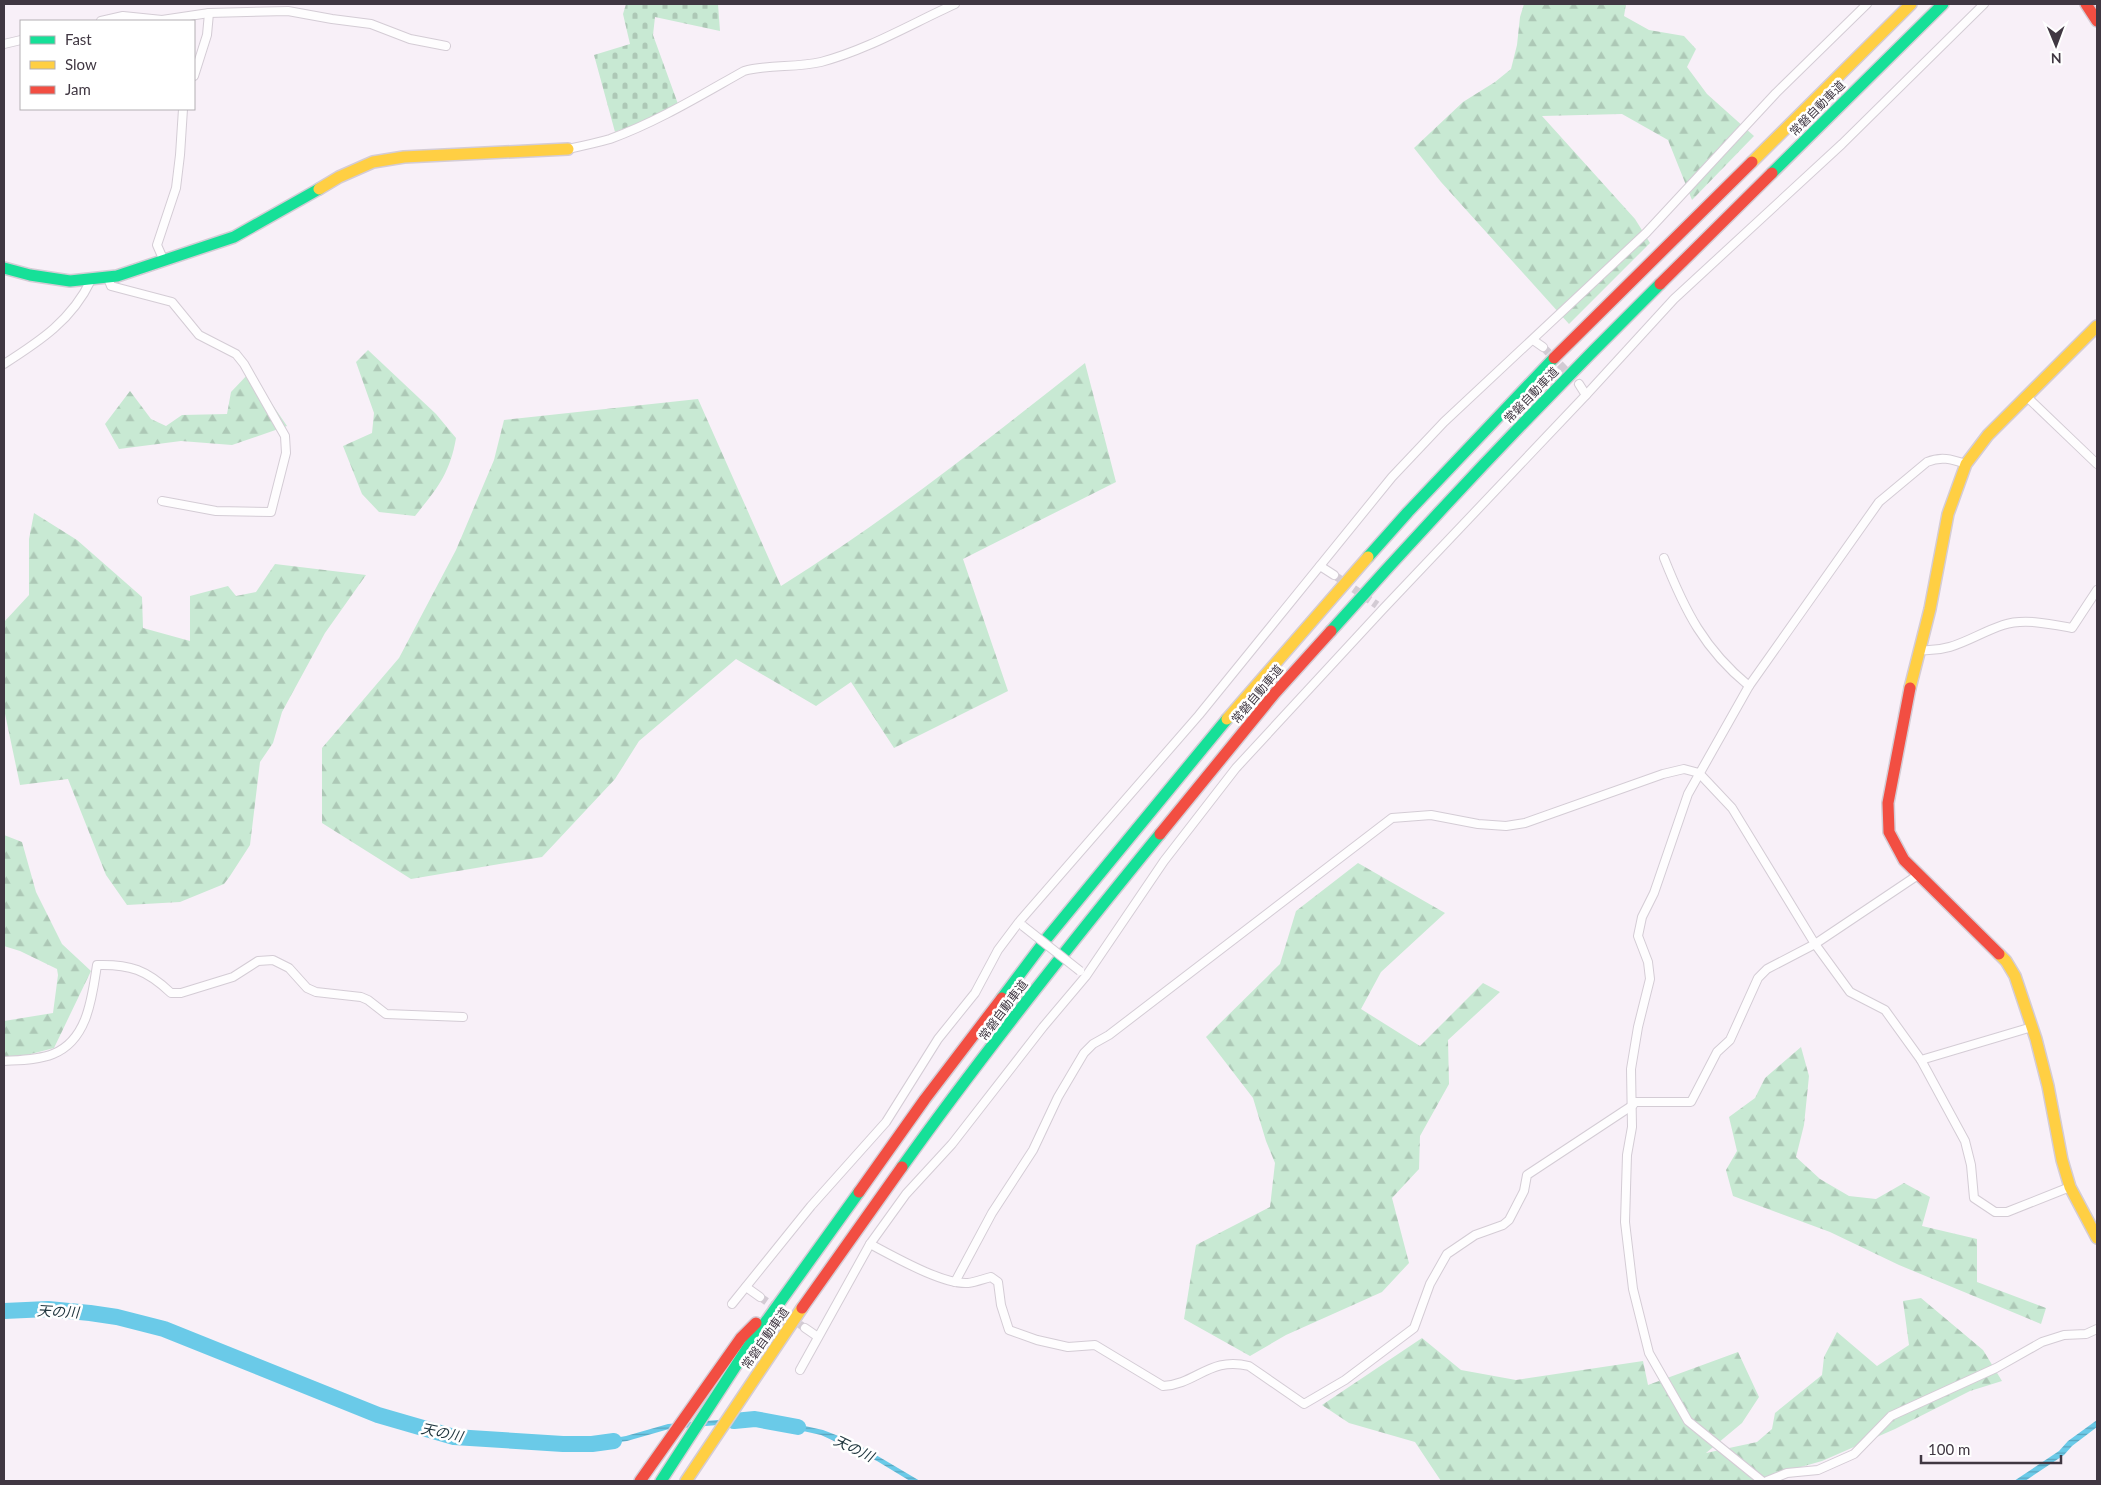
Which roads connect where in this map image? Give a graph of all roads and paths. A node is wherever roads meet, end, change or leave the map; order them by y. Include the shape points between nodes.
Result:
1 (955, 4) edge
2 (1867, 4) edge
3 (1911, 4) edge
4 (1942, 4) edge
5 (1984, 4) edge
6 (2086, 4) edge
7 (209, 13) junction
8 (106, 20) edge
9 (162, 20) edge
10 (162, 20) edge
11 (2097, 21) edge
12 (20, 40) edge
13 (4, 44) edge
14 (446, 46) dead end
15 (195, 73) edge
16 (183, 110) edge
17 (568, 149) joint
18 (164, 261) junction
19 (4, 268) edge
20 (108, 278) junction
21 (91, 280) junction
22 (2097, 326) edge
23 (1533, 340) junction
24 (1543, 346) tunnel mouth
25 (4, 364) edge
26 (1579, 384) tunnel mouth
27 (1586, 395) junction
28 (2027, 397) junction
29 (1966, 464) junction
30 (2097, 464) edge
31 (162, 501) dead end
32 (1664, 558) dead end
33 (1320, 566) junction
34 (1334, 575) tunnel mouth
35 (2097, 590) edge
36 (1919, 650) junction
37 (1749, 686) junction
38 (1699, 772) junction
39 (1918, 875) junction
40 (1021, 924) junction
41 (1815, 944) junction
42 (1083, 974) junction
43 (463, 1017) dead end
44 (2032, 1027) junction
45 (1921, 1060) junction
46 (4, 1062) edge
47 (1633, 1103) junction
48 (2070, 1187) junction
49 (2097, 1238) edge
50 (870, 1244) junction
51 (955, 1282) junction
52 (746, 1287) junction
53 (760, 1298) tunnel mouth
54 (781, 1300) junction
55 (732, 1304) dead end
56 (805, 1328) tunnel mouth
57 (2097, 1329) edge
58 (818, 1337) junction
59 (800, 1370) dead end
60 (640, 1481) edge
61 (661, 1481) edge
62 (686, 1481) edge
63 (1762, 1481) edge
64 (1767, 1481) edge

1 - 17 street via 845,55 818,63 744,71 629,132
2 - 23 street via 1776,93 1646,233
3 - 54 main road, 常磐自動車道 via 1562,350 1408,512 1257,682 1041,946 925,1099
4 - 62 main road, 常磐自動車道 via 1576,367 1426,525 1275,693 1065,950 943,1110 784,1334
5 - 27 street via 1842,144 1674,299
6 - 11 main road
7 - 9 street
7 - 14 street via 288,11 371,24 410,39
7 - 15 street via 207,35
8 - 10 street via 123,16
12 - 13 street
16 - 18 street via 176,188 157,245
17 - 18 main road via 404,157 373,162 339,176 234,237
18 - 20 main road
19 - 21 main road via 51,279
20 - 21 main road
20 - 31 street via 111,286 172,302 199,335 236,354 285,436 286,453 271,512 216,511
21 - 25 street via 83,297 63,322
22 - 28 main road
23 - 24 street
23 - 33 street via 1444,422 1392,477
26 - 27 street
27 - 42 street via 1380,607 1236,768
28 - 29 main road via 1988,435
28 - 30 street
29 - 36 main road via 1948,514
29 - 37 street via 1950,458 1936,458 1879,502
32 - 37 street via 1681,601 1700,633 1727,668
33 - 34 street
33 - 40 street via 1200,715
35 - 36 street via 2072,628 2041,622 2004,624 1971,640 1935,651
36 - 39 main road via 1888,803 1889,832 1904,860
37 - 38 street
38 - 41 street via 1732,808
38 - 47 street via 1642,917 1638,936 1648,962 1650,979 1631,1069
38 - 51 street via 1684,769 1664,774 1525,823 1506,826 1431,816 1392,818 1093,1044 1058,1097 1033,1150 992,1213
39 - 41 street
39 - 44 main road via 2006,961 2015,976
40 - 42 street, bridge
40 - 52 street via 998,950 975,993 938,1039 886,1122 811,1206
41 - 45 street via 1850,992 1885,1010
41 - 47 street via 1767,969 1758,978 1730,1040 1717,1052 1691,1102
42 - 50 street via 952,1144 906,1194
43 - 46 street via 386,1014 361,997 307,988 289,968 273,960 258,961 233,977 181,993 171,993 155,978 134,968 97,965 89,1008 78,1033 67,1047 45,1057
44 - 45 street
44 - 48 main road
45 - 48 street via 1965,1141 1974,1198 1995,1212 2007,1212
47 - 51 street via 1527,1175 1524,1191 1509,1220 1475,1235 1447,1254 1430,1284 1414,1328 1345,1380 1304,1404 1249,1366 1240,1364 1222,1364 1174,1385 1164,1386 1095,1345 1068,1347 1009,1330 998,1282 991,1277 968,1283
47 - 63 street via 1625,1222 1633,1289 1649,1353 1688,1421
48 - 49 main road
50 - 51 street
50 - 58 street
52 - 53 street
52 - 55 street
54 - 60 main road via 741,1338
54 - 61 main road, 常磐自動車道
56 - 58 street
57 - 64 street via 2042,1342 1996,1368 1891,1416 1854,1454 1818,1470 1787,1473
58 - 59 street

